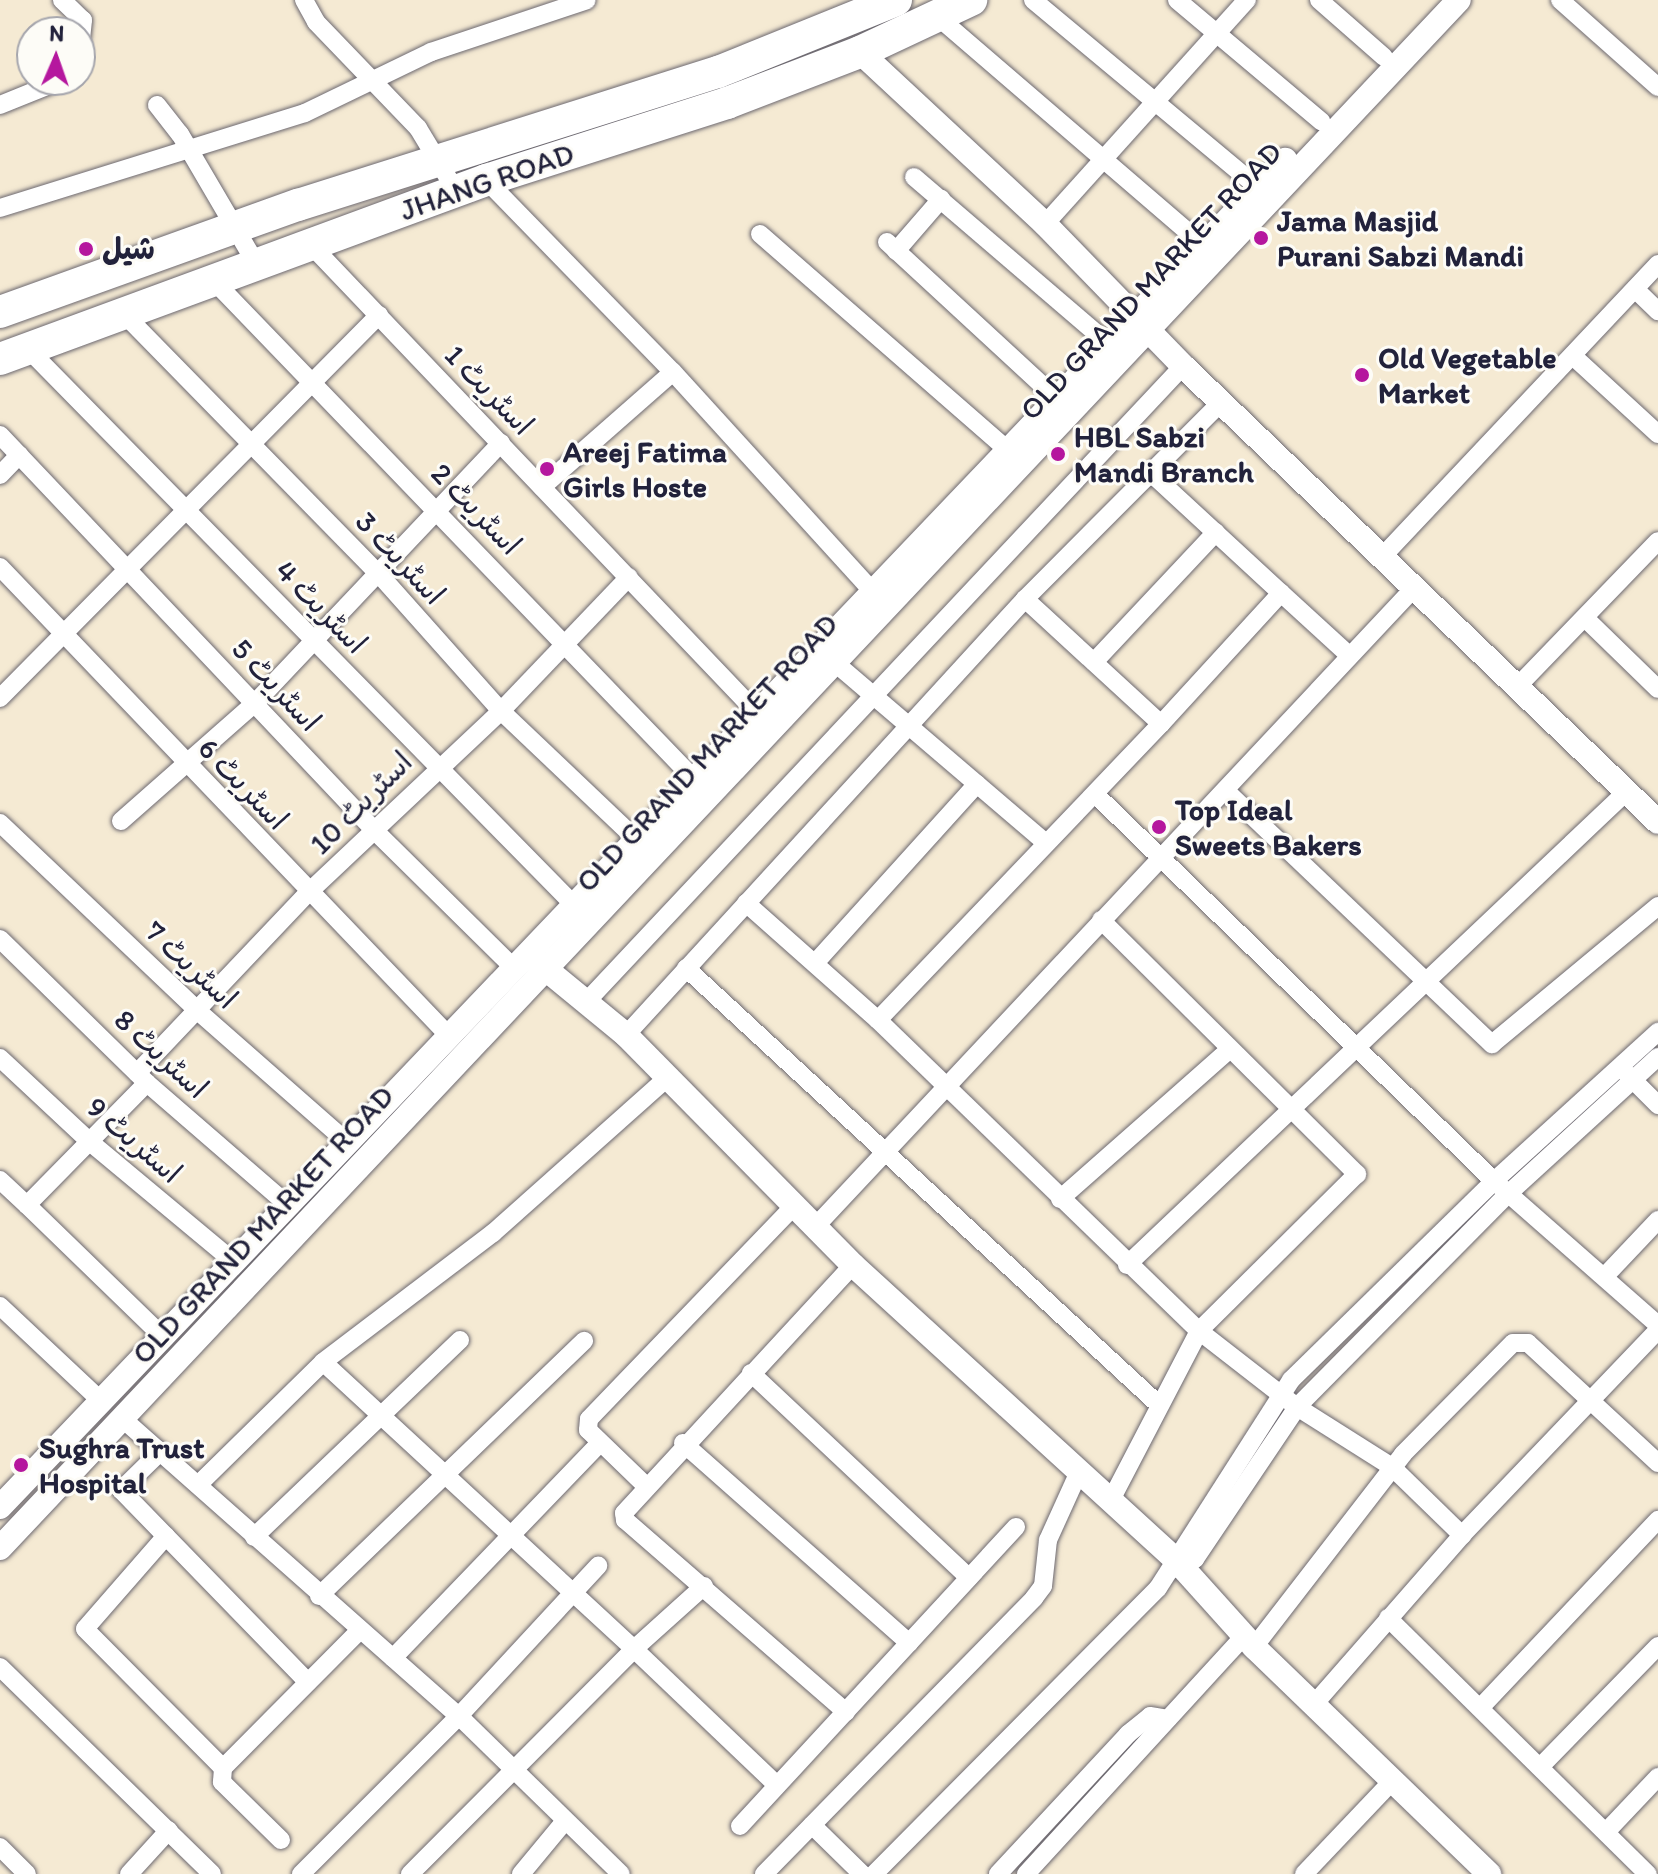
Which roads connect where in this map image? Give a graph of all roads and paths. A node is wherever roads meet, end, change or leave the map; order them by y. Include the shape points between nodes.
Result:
1 (62, 0) edge
2 (304, 0) edge
3 (587, 0) edge
4 (896, 0) edge
5 (971, 0) edge
6 (1033, 0) edge
7 (1177, 0) edge
8 (1247, 0) edge
9 (1319, 0) edge
10 (1438, 0) edge
11 (1459, 0) edge
12 (1560, 0) edge
13 (79, 16) edge
14 (938, 17) junction
15 (1217, 33) junction
16 (860, 52) junction
17 (1384, 57) junction
18 (373, 81) junction
19 (1658, 87) edge
20 (22, 96) edge
21 (1155, 102) junction
22 (0, 105) edge
23 (157, 105) dead end
24 (1322, 122) junction
25 (187, 148) junction
26 (1104, 160) junction
27 (440, 162) junction
28 (914, 177) dead end
29 (486, 180) junction
30 (1259, 188) junction
31 (456, 191) junction
32 (941, 199) junction
33 (0, 208) edge
34 (1045, 224) junction
35 (238, 228) junction
36 (760, 234) dead end
37 (310, 244) junction
38 (1204, 246) junction
39 (1658, 264) edge
40 (257, 265) junction
41 (213, 280) junction
42 (1635, 289) junction
43 (1658, 311) edge
44 (0, 312) edge
45 (123, 313) junction
46 (379, 315) junction
47 (1142, 323) junction
48 (1109, 344) junction
49 (14, 354) edge
50 (1574, 357) junction
51 (1183, 366) junction
52 (673, 372) junction
53 (314, 380) junction
54 (1057, 399) junction
55 (1221, 402) junction
56 (1658, 434) edge
57 (0, 435) edge
58 (252, 443) junction
59 (501, 443) junction
60 (1008, 450) junction
61 (19, 455) junction
62 (1152, 474) junction
63 (0, 475) edge
64 (542, 487) junction
65 (438, 509) junction
66 (186, 510) junction
67 (1216, 532) junction
68 (1654, 553) edge
69 (1381, 558) junction
70 (0, 567) edge
71 (129, 568) junction
72 (378, 573) junction
73 (629, 577) junction
74 (1413, 589) junction
75 (873, 592) junction
76 (1281, 593) junction
77 (1025, 599) junction
78 (1586, 619) junction
79 (65, 632) junction
80 (314, 640) junction
81 (566, 644) junction
82 (827, 656) junction
83 (1350, 656) junction
84 (1094, 662) junction
85 (1516, 688) junction
86 (1658, 689) edge
87 (873, 693) junction
88 (0, 698) edge
89 (255, 703) junction
90 (501, 711) junction
91 (757, 713) junction
92 (909, 723) junction
93 (1161, 724) junction
94 (183, 763) junction
95 (435, 768) junction
96 (694, 779) junction
97 (977, 784) junction
98 (1227, 792) junction
99 (1626, 792) junction
100 (1095, 794) junction
101 (121, 821) dead end
102 (1658, 822) edge
103 (0, 823) edge
104 (375, 831) junction
105 (637, 840) junction
106 (1045, 842) junction
107 (1161, 859) junction
108 (309, 892) junction
109 (746, 903) junction
110 (574, 905) junction
111 (1658, 906) edge
112 (1101, 920) junction
113 (0, 939) edge
114 (816, 962) junction
115 (530, 965) junction
116 (686, 968) junction
117 (1424, 979) junction
118 (587, 1001) junction
119 (199, 1012) junction
120 (878, 1020) junction
121 (1658, 1032) edge
122 (626, 1035) junction
123 (449, 1036) junction
124 (1355, 1046) junction
125 (1228, 1051) junction
126 (1658, 1057) edge
127 (0, 1058) edge
128 (1626, 1073) junction
129 (142, 1078) junction
130 (665, 1080) junction
131 (943, 1087) junction
132 (1658, 1105) edge
133 (1293, 1111) junction
134 (90, 1142) junction
135 (348, 1143) junction
136 (884, 1148) junction
137 (0, 1180) edge
138 (1502, 1187) junction
139 (1060, 1199) junction
140 (27, 1205) junction
141 (288, 1205) junction
142 (794, 1206) junction
143 (1658, 1220) edge
144 (815, 1227) junction
145 (234, 1262) junction
146 (853, 1265) junction
147 (1127, 1265) junction
148 (1606, 1275) junction
149 (0, 1306) edge
150 (1658, 1328) edge
151 (1199, 1331) junction
152 (163, 1337) junction
153 (460, 1340) dead end
154 (584, 1341) dead end
155 (323, 1362) junction
156 (751, 1373) junction
157 (1281, 1396) junction
158 (1592, 1398) junction
159 (101, 1401) junction
160 (1158, 1404) junction
161 (1297, 1407) junction
162 (381, 1416) junction
163 (124, 1420) junction
164 (600, 1443) junction
165 (683, 1443) junction
166 (161, 1451) junction
167 (1658, 1463) edge
168 (1392, 1467) junction
169 (1078, 1474) junction
170 (446, 1477) junction
171 (198, 1485) junction
172 (645, 1485) junction
173 (1110, 1502) junction
174 (0, 1507) edge
175 (1658, 1520) edge
176 (1016, 1527) dead end
177 (508, 1535) junction
178 (1462, 1535) junction
179 (166, 1536) junction
180 (254, 1537) junction
181 (0, 1548) edge
182 (1176, 1565) junction
183 (598, 1566) dead end
184 (969, 1578) junction
185 (704, 1586) junction
186 (572, 1594) junction
187 (319, 1596) junction
188 (1388, 1618) junction
189 (360, 1630) junction
190 (1249, 1641) junction
191 (909, 1643) junction
192 (1658, 1646) edge
193 (634, 1649) junction
194 (393, 1658) junction
195 (0, 1667) edge
196 (308, 1682) junction
197 (1316, 1702) junction
198 (1480, 1708) junction
199 (846, 1712) junction
200 (459, 1716) junction
201 (1168, 1719) junction
202 (1540, 1767) junction
203 (223, 1768) junction
204 (514, 1770) junction
205 (1658, 1777) edge
206 (1394, 1779) junction
207 (776, 1784) junction
208 (564, 1822) junction
209 (812, 1825) junction
210 (740, 1826) dead end
211 (169, 1830) junction
212 (1606, 1832) junction
213 (281, 1840) dead end
214 (0, 1847) edge
215 (27, 1874) edge
216 (129, 1874) edge
217 (212, 1874) edge
218 (301, 1874) edge
219 (410, 1874) edge
220 (521, 1874) edge
221 (621, 1874) edge
222 (764, 1874) edge
223 (862, 1874) edge
224 (874, 1874) edge
225 (998, 1874) edge
226 (1026, 1874) edge
227 (1304, 1874) edge
228 (1489, 1874) edge
229 (1648, 1874) edge

1 - 13 street
2 - 18 street via 308,13
3 - 18 street via 431,52
4 - 27 highway, JHANG ROAD via 718,72
5 - 14 highway, JHANG ROAD
6 - 21 street
7 - 15 street
8 - 15 street
9 - 17 street
10 - 17 street, OLD GRAND MARKET ROAD
11 - 47 street, OLD GRAND MARKET ROAD
12 - 19 street
14 - 16 highway, JHANG ROAD
14 - 26 street
15 - 21 street
15 - 24 street
16 - 29 highway, JHANG ROAD via 727,103
16 - 34 street
17 - 24 street, OLD GRAND MARKET ROAD
18 - 25 street via 305,113
18 - 27 street via 418,128
20 - 22 street
21 - 26 street
21 - 30 street
23 - 25 street
24 - 30 street, OLD GRAND MARKET ROAD
25 - 33 street
25 - 35 street
26 - 34 street
26 - 38 street
27 - 31 street
27 - 35 highway, JHANG ROAD
28 - 32 street
29 - 31 highway, JHANG ROAD
29 - 52 street
30 - 38 street, OLD GRAND MARKET ROAD
31 - 37 highway, JHANG ROAD
32 - 48 street
32 - 54 street via 892,246
34 - 47 street
35 - 40 street
35 - 44 highway, JHANG ROAD
36 - 60 street
37 - 40 highway, JHANG ROAD
37 - 46 street, اسٹریٹ 1
38 - 47 street, OLD GRAND MARKET ROAD
39 - 42 street
40 - 41 highway, JHANG ROAD
41 - 45 highway, JHANG ROAD
41 - 53 street, اسٹریٹ 2
42 - 43 street
42 - 50 street
45 - 49 highway, JHANG ROAD
45 - 58 street, اسٹریٹ 3
46 - 53 street
46 - 59 street, اسٹریٹ 1
47 - 48 street, OLD GRAND MARKET ROAD
47 - 51 street
47 - 82 street, OLD GRAND MARKET ROAD
48 - 54 street, OLD GRAND MARKET ROAD
49 - 66 street, اسٹریٹ 4
50 - 56 street
50 - 69 street
51 - 55 street
51 - 87 street
52 - 64 street
52 - 75 street
53 - 58 street
53 - 65 street, اسٹریٹ 2
54 - 60 street, OLD GRAND MARKET ROAD
55 - 62 street
55 - 69 street
57 - 61 street, اسٹریٹ 5
58 - 66 street
58 - 72 street, اسٹریٹ 3
59 - 64 street, اسٹریٹ 1
59 - 65 street
60 - 75 street, OLD GRAND MARKET ROAD
61 - 63 street
61 - 71 street, اسٹریٹ 5
62 - 67 street
62 - 77 street
64 - 73 street, اسٹریٹ 1
65 - 72 street
65 - 81 street, اسٹریٹ 2
66 - 71 street
66 - 80 street, اسٹریٹ 4
67 - 76 street
67 - 84 street
68 - 78 street
69 - 74 street
70 - 79 street, اسٹریٹ 6
71 - 79 street
71 - 89 street, اسٹریٹ 5
72 - 80 street
72 - 90 street, اسٹریٹ 3
73 - 81 street, اسٹریٹ 10
73 - 91 street, اسٹریٹ 1
74 - 83 street
74 - 85 street
75 - 82 street, OLD GRAND MARKET ROAD
76 - 83 street
76 - 93 street
77 - 84 street
77 - 92 street
78 - 85 street
78 - 86 street
79 - 88 street
79 - 94 street, اسٹریٹ 6
80 - 89 street
80 - 95 street, اسٹریٹ 4
81 - 90 street, اسٹریٹ 10
81 - 96 street, اسٹریٹ 2
82 - 87 street
82 - 91 street, OLD GRAND MARKET ROAD
82 - 115 street, OLD GRAND MARKET ROAD
83 - 98 street
84 - 93 street
85 - 99 street
87 - 92 street
87 - 118 street
89 - 94 street
89 - 104 street, اسٹریٹ 5
90 - 95 street, اسٹریٹ 10
90 - 105 street, اسٹریٹ 3
91 - 96 street, OLD GRAND MARKET ROAD
92 - 97 street
92 - 109 street
93 - 100 street
94 - 101 street
94 - 108 street, اسٹریٹ 6
95 - 104 street, اسٹریٹ 10
95 - 110 street, اسٹریٹ 4
96 - 105 street, OLD GRAND MARKET ROAD
97 - 106 street
97 - 114 street
98 - 107 street
98 - 117 street
99 - 102 street
99 - 117 street
100 - 106 street
100 - 107 street
103 - 119 street, اسٹریٹ 7
104 - 108 street, اسٹریٹ 10
104 - 115 street, اسٹریٹ 5
105 - 110 street, OLD GRAND MARKET ROAD
106 - 120 street
107 - 112 street
107 - 124 street
108 - 119 street, اسٹریٹ 10
108 - 123 street, اسٹریٹ 6
109 - 114 street
109 - 116 street
110 - 115 street, OLD GRAND MARKET ROAD
111 - 117 street via 1492,1044
112 - 125 street
112 - 131 street
113 - 129 street, اسٹریٹ 8
114 - 120 street
115 - 118 street
115 - 123 street, OLD GRAND MARKET ROAD
115 - 163 street, OLD GRAND MARKET ROAD
116 - 122 street
116 - 136 street
117 - 124 street
118 - 122 street
119 - 129 street, اسٹریٹ 10
119 - 135 street, اسٹریٹ 7
120 - 131 street
121 - 128 street
122 - 130 street
123 - 135 street, OLD GRAND MARKET ROAD
124 - 133 street
124 - 138 street
125 - 133 street
125 - 139 street
126 - 128 street
127 - 134 street, اسٹریٹ 9
128 - 132 street
128 - 138 street
129 - 134 street, اسٹریٹ 10
129 - 141 street, اسٹریٹ 8
130 - 142 street
130 - 155 street via 493,1233
131 - 136 street
131 - 139 street
133 - 147 street
133 - 151 street via 1355,1171 1356,1178
134 - 140 street, اسٹریٹ 10
134 - 145 street, اسٹریٹ 9
135 - 141 street, OLD GRAND MARKET ROAD
136 - 144 street
136 - 160 street
137 - 140 street
138 - 148 street
138 - 157 street via 1308,1362
138 - 161 street
139 - 147 street
140 - 152 street
141 - 145 street, OLD GRAND MARKET ROAD
142 - 144 street
142 - 164 street via 589,1419 588,1430
143 - 148 street
144 - 146 street
145 - 152 street, OLD GRAND MARKET ROAD
146 - 156 street
146 - 169 street
147 - 151 street
148 - 150 street
149 - 159 street
150 - 158 street
151 - 157 street
151 - 160 street
152 - 159 street, OLD GRAND MARKET ROAD
153 - 162 street
154 - 170 street
155 - 162 street
155 - 171 street
156 - 165 street
156 - 184 street
157 - 161 street
157 - 182 street
158 - 167 street
158 - 168 street via 1528,1343 1513,1343
158 - 178 street
159 - 174 street, OLD GRAND MARKET ROAD
160 - 173 street
161 - 168 street
161 - 182 street via 1195,1559
162 - 170 street
162 - 180 street
163 - 166 street
163 - 181 street, OLD GRAND MARKET ROAD
164 - 172 street
164 - 177 street
165 - 172 street
165 - 191 street
166 - 171 street
166 - 179 street via 121,1490
168 - 178 street
168 - 190 street
169 - 173 street
169 - 209 street via 1048,1540 1043,1586 1034,1598
170 - 177 street
170 - 187 street
171 - 180 street
172 - 185 street via 626,1507 625,1520
173 - 182 street
175 - 198 street
176 - 184 street
177 - 186 street
177 - 194 street
178 - 188 street
179 - 196 street
179 - 203 street via 85,1629
180 - 187 street
182 - 190 street
182 - 224 street
183 - 186 street
184 - 191 street
185 - 193 street
185 - 199 street
186 - 193 street
186 - 200 street
187 - 189 street
188 - 197 street
188 - 198 street
189 - 194 street
189 - 196 street
190 - 197 street
190 - 201 street
191 - 199 street
192 - 202 street
193 - 204 street
193 - 207 street
194 - 200 street
195 - 211 street
196 - 203 street
197 - 206 street
198 - 202 street
199 - 207 street
200 - 204 street
200 - 218 street
201 - 225 street via 1150,1716 1128,1734
201 - 226 street
202 - 212 street
203 - 213 street via 222,1782
204 - 208 street
204 - 219 street
205 - 212 street
206 - 227 street
206 - 228 street
207 - 210 street
208 - 220 street
208 - 221 street
209 - 222 street
209 - 223 street
211 - 216 street
211 - 217 street
212 - 229 street
214 - 215 street

